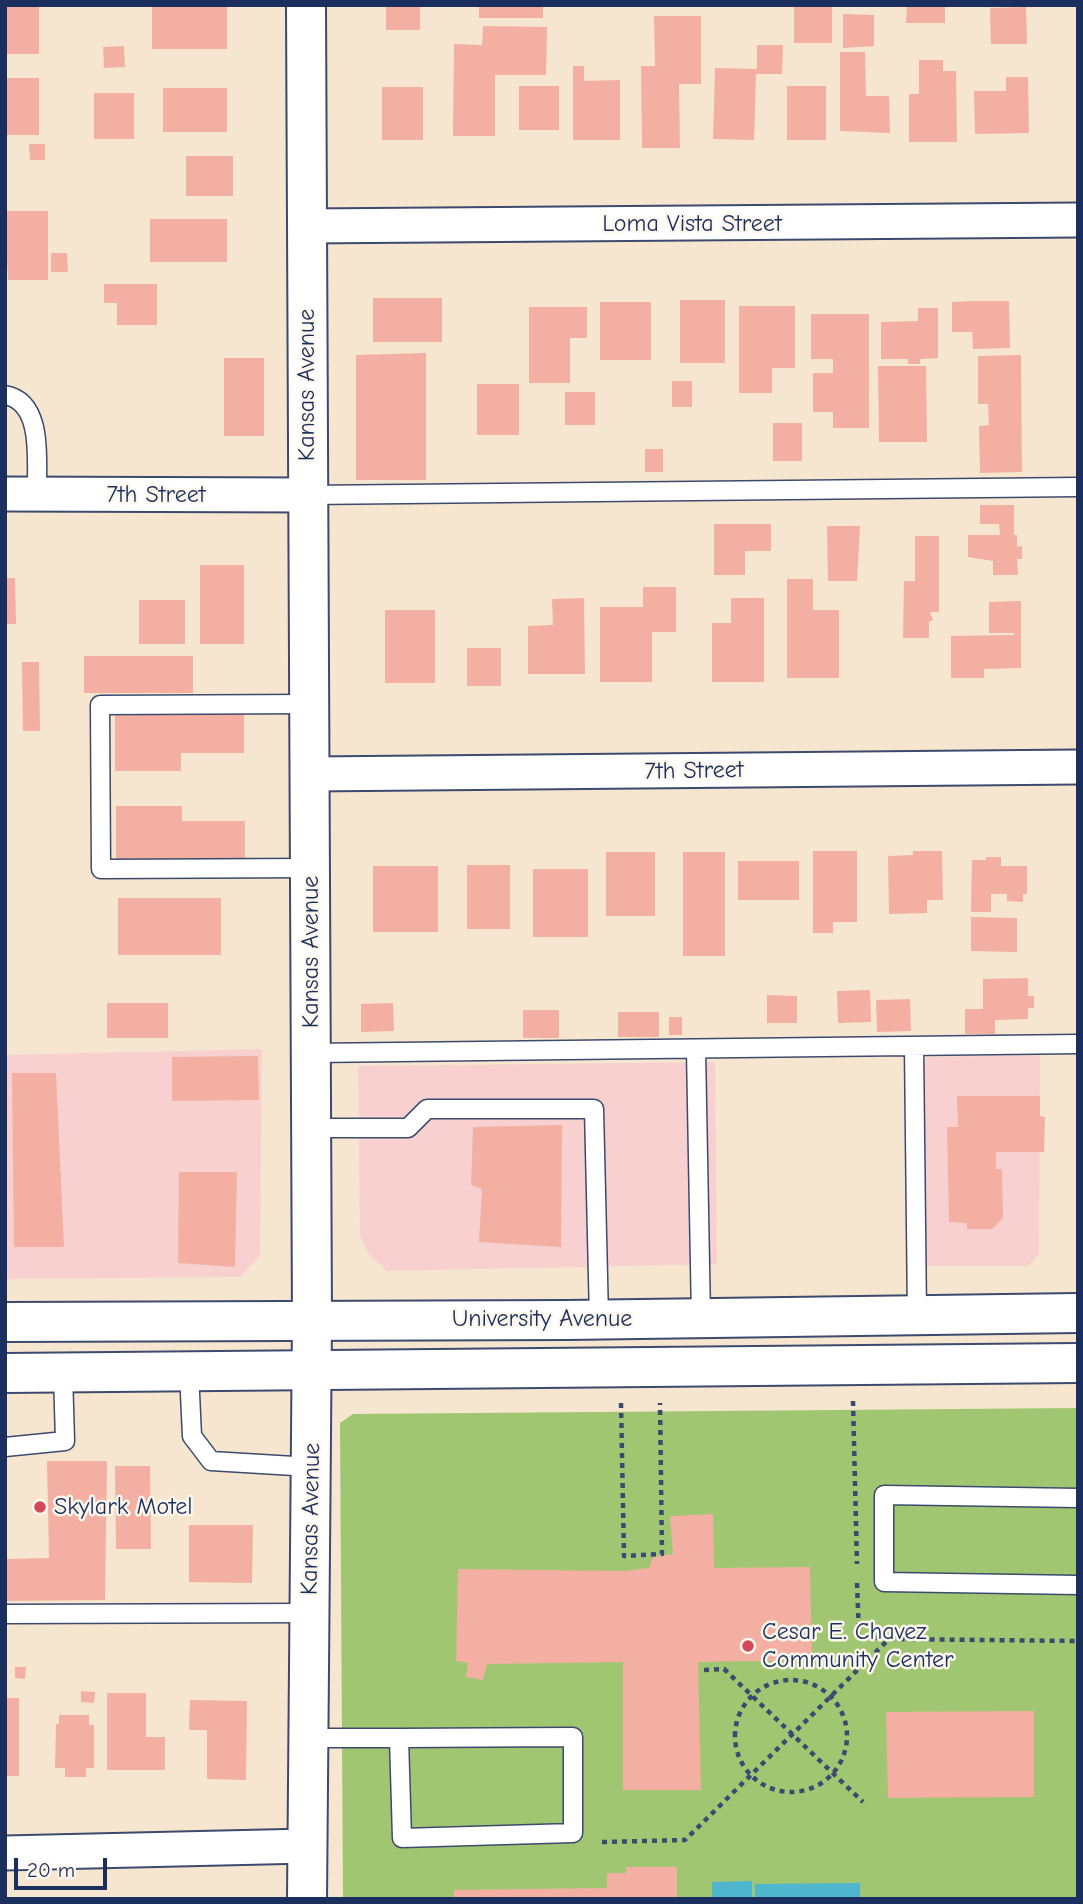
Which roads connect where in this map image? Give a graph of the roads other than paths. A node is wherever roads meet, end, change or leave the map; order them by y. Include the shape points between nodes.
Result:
1 (306, 5) edge
2 (1078, 220) edge
3 (306, 226) junction
4 (5, 395) edge
5 (1078, 487) edge
6 (21, 494) edge
7 (308, 495) junction
8 (311, 704) junction
9 (1078, 767) edge
10 (311, 774) junction
11 (311, 868) junction
12 (1078, 1044) edge
13 (914, 1046) junction
14 (696, 1050) junction
15 (312, 1053) junction
16 (312, 1128) junction
17 (1078, 1313) edge
18 (917, 1315) junction
19 (701, 1318) junction
20 (312, 1319) junction
21 (599, 1319) junction
22 (5, 1322) edge
23 (1078, 1363) edge
24 (312, 1371) junction
25 (189, 1372) junction
26 (5, 1373) edge
27 (63, 1373) junction
28 (5, 1447) edge
29 (311, 1467) junction
30 (1078, 1498) edge
31 (1078, 1585) edge
32 (309, 1613) junction
33 (5, 1614) edge
34 (309, 1738) junction
35 (399, 1738) junction
36 (308, 1846) junction
37 (5, 1853) edge
38 (307, 1899) edge

1 - 3 main road, Kansas Avenue
2 - 3 street, Loma Vista Street
3 - 7 main road, Kansas Avenue
4 - 6 lane via 16,398 30,412 35,435
5 - 7 lane
6 - 7 street, 7th Street
7 - 8 main road, Kansas Avenue
8 - 10 main road, Kansas Avenue
8 - 11 lane via 100,705 100,718 101,869
9 - 10 street, 7th Street
10 - 11 main road, Kansas Avenue
11 - 15 main road, Kansas Avenue
12 - 13 lane
13 - 14 lane
13 - 18 lane
14 - 15 lane
14 - 19 lane
15 - 16 main road, Kansas Avenue
16 - 20 main road, Kansas Avenue
16 - 21 lane via 408,1128 427,1109 594,1109
17 - 18 main road, University Avenue
18 - 19 main road, University Avenue
19 - 21 main road, University Avenue
20 - 21 main road, University Avenue
20 - 22 main road, University Avenue
20 - 24 main road, Kansas Avenue
23 - 24 main road, University Avenue
24 - 25 main road, University Avenue
24 - 29 main road, Kansas Avenue
25 - 27 main road, University Avenue
25 - 29 lane via 192,1436 211,1461
26 - 27 main road, University Avenue
27 - 28 lane via 65,1441
29 - 32 main road, Kansas Avenue
30 - 31 lane via 884,1494 884,1582
32 - 33 lane
32 - 34 main road, Kansas Avenue
34 - 35 lane
34 - 36 main road, Kansas Avenue
35 - 35 lane via 402,1838 573,1833 573,1737
36 - 37 street
36 - 38 main road, Kansas Avenue

